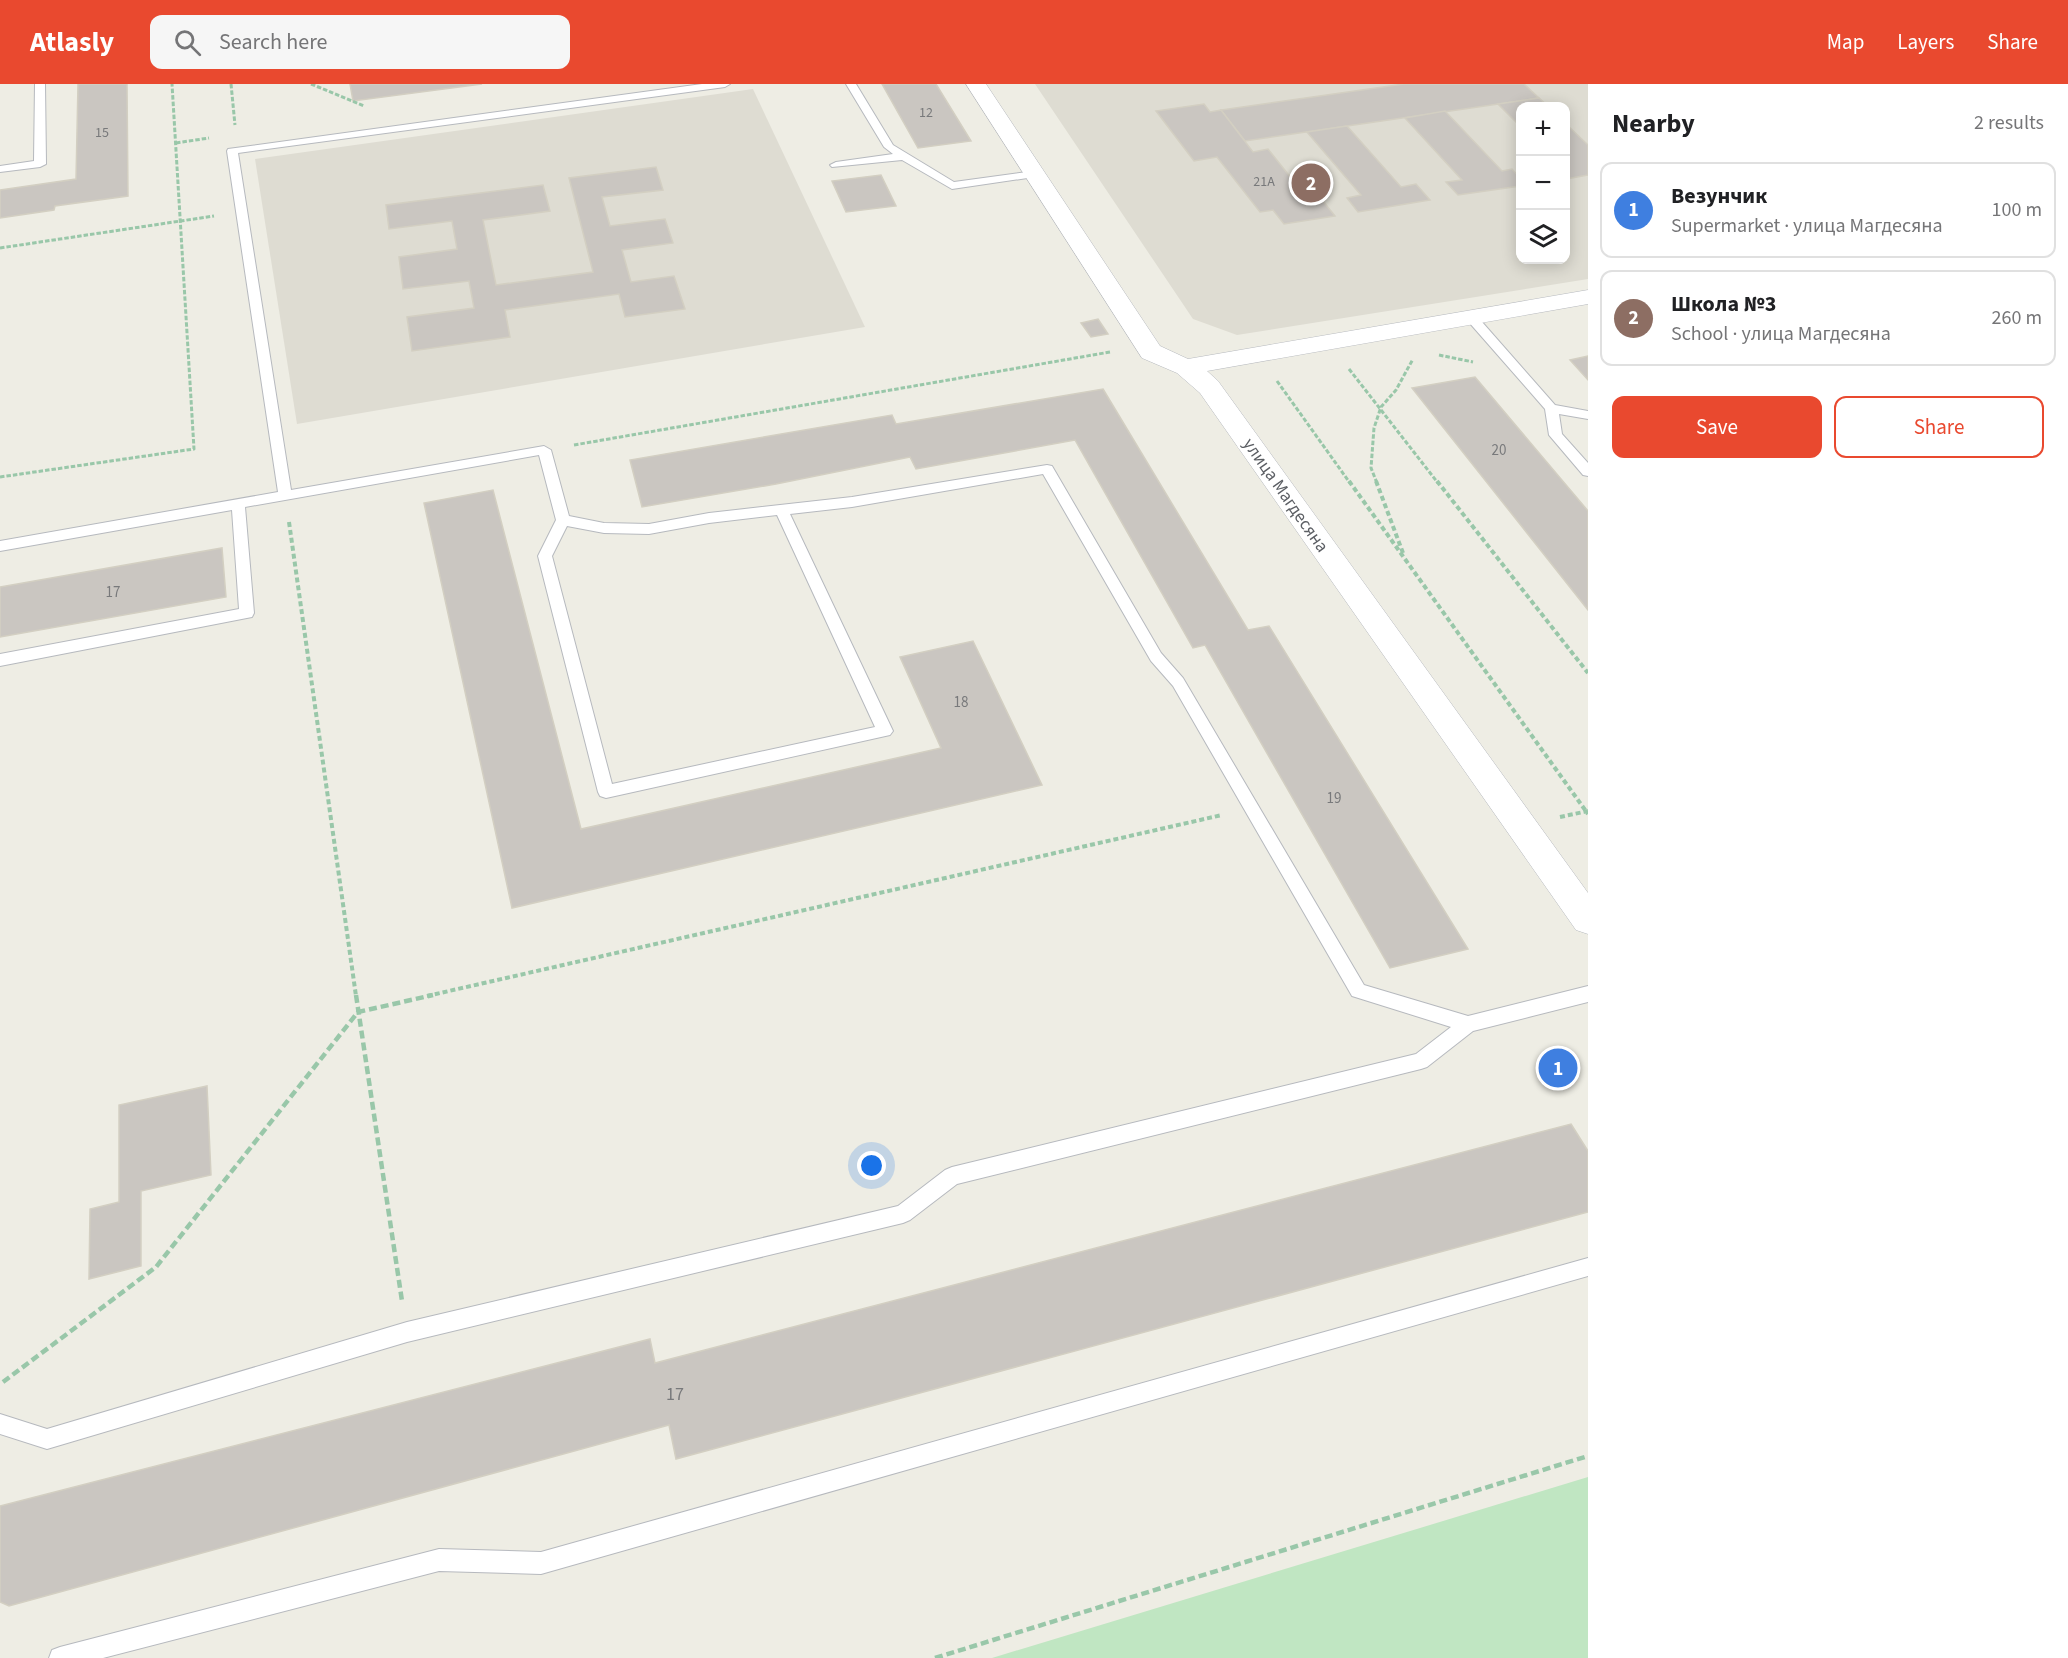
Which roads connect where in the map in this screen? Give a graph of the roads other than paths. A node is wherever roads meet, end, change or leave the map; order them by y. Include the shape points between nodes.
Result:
1 (40, 84) edge
2 (725, 84) edge
3 (851, 84) edge
4 (975, 84) edge
5 (904, 156) junction
6 (837, 165) dead end
7 (0, 170) edge
8 (1034, 174) junction
9 (1588, 297) edge
10 (1471, 317) junction
11 (1186, 367) junction
12 (1551, 408) junction
13 (1588, 415) edge
14 (1588, 472) edge
15 (285, 495) junction
16 (238, 504) junction
17 (781, 509) junction
18 (564, 520) junction
19 (0, 546) edge
20 (0, 660) edge
21 (1588, 920) edge
22 (1588, 994) edge
23 (1468, 1024) junction
24 (1588, 1267) edge
25 (0, 1424) edge
26 (60, 1658) edge

1 - 7 lane via 40,164
2 - 15 lane via 232,151
3 - 5 lane via 889,147
4 - 8 street, улица Магдесяна
5 - 6 lane
5 - 8 lane via 952,186
8 - 11 street, улица Магдесяна via 1146,346
9 - 10 street
10 - 11 street
10 - 12 lane
11 - 21 street, улица Магдесяна via 1209,387
12 - 13 lane
12 - 14 lane via 1556,435
15 - 16 lane
15 - 18 lane via 544,450
16 - 19 lane
16 - 20 lane via 247,613
17 - 18 lane via 649,529 604,528
17 - 18 lane via 885,731 606,792 545,556
17 - 23 lane via 852,502 1047,469 1156,657 1178,682 1358,991
22 - 23 lane
23 - 25 lane via 1422,1061 952,1176 903,1214 407,1332 47,1439
24 - 26 lane via 541,1563 439,1560

